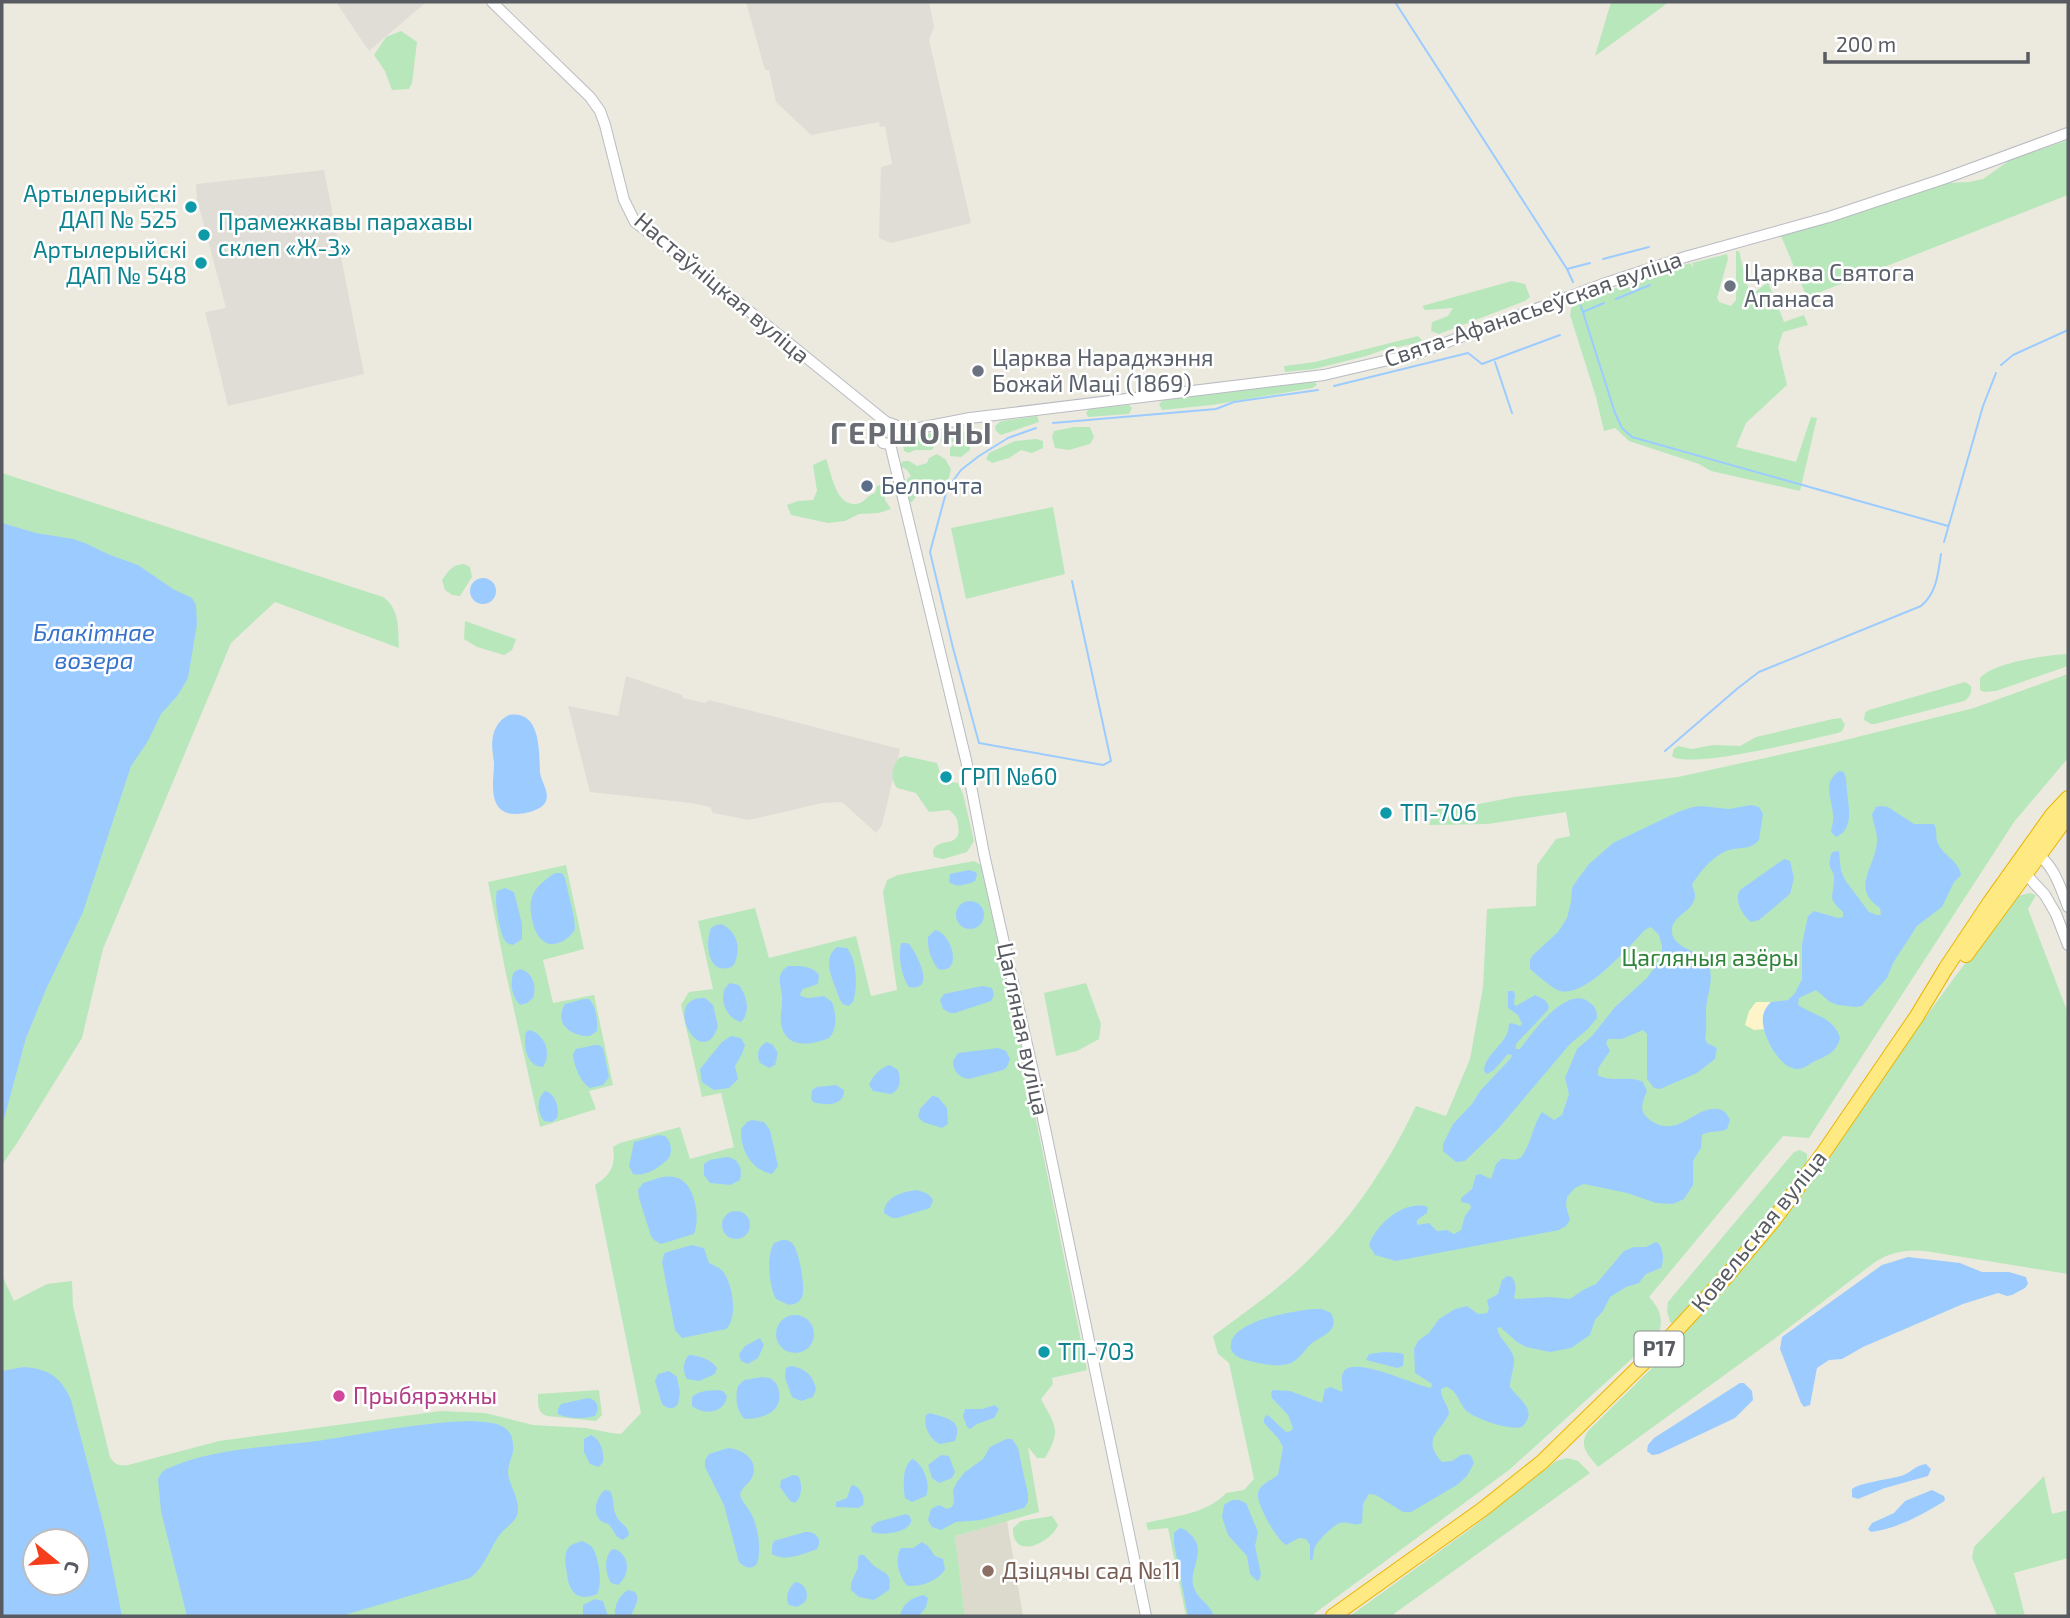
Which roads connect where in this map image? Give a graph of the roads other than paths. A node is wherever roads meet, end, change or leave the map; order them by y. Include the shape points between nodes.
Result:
1 (492, 2) edge
2 (2068, 133) edge
3 (886, 422) junction
4 (899, 432) junction
5 (890, 444) junction
6 (2068, 798) edge
7 (2068, 816) edge
8 (2027, 860) junction
9 (2068, 907) edge
10 (2068, 945) edge
11 (1146, 1616) edge
12 (1334, 1616) edge

1 - 3 street, Настаўніцкая вуліца via 600,111 624,200 635,222
2 - 4 street, Свята-Афанасьеўская вуліца via 1829,217 1603,284 1418,353 1324,375 970,418
3 - 4 street
3 - 5 street via 877,435
4 - 5 street
5 - 11 street, Цагляная вуліца via 966,760
6 - 8 highway, Р17 via 2052,815
7 - 8 highway, Р17
8 - 9 street via 2055,875
8 - 10 street
8 - 12 highway, Ковельская вуліца / Р17 via 1967,954 1917,1016 1824,1152 1773,1220 1672,1335 1510,1488

